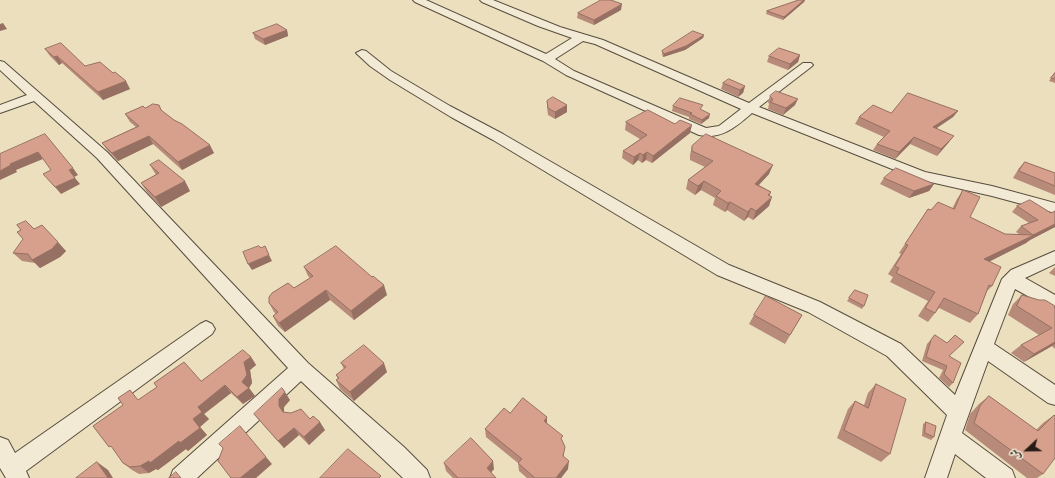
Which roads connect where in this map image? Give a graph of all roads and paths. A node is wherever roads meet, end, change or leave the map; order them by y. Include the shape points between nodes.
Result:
1 (418, 0) edge
2 (485, 0) edge
3 (580, 38) junction
4 (362, 53) dead end
5 (547, 59) junction
6 (0, 64) edge
7 (807, 65) dead end
8 (35, 96) junction
9 (750, 108) junction
10 (0, 110) edge
11 (1055, 208) edge
12 (1055, 257) edge
13 (1012, 279) junction
14 (1055, 304) edge
15 (206, 329) dead end
16 (983, 347) junction
17 (301, 369) junction
18 (1055, 396) edge
19 (958, 412) junction
20 (950, 436) junction
21 (0, 446) edge
22 (15, 473) edge
23 (181, 478) edge
24 (419, 478) edge
25 (936, 478) edge
26 (1004, 478) edge

1 - 5 street
2 - 3 street
3 - 5 street
3 - 9 street via 599,42
4 - 19 street via 386,73 462,119 498,137 723,270 814,307 894,350
5 - 9 street via 570,73 710,134 722,131
6 - 8 street
7 - 9 street
8 - 10 street
8 - 17 street via 102,155
9 - 11 street via 922,176
12 - 13 street
13 - 14 street
13 - 16 street
15 - 22 street
16 - 18 street
16 - 19 street
17 - 23 street
17 - 24 street
19 - 20 street
20 - 25 street
20 - 26 street
21 - 22 street

